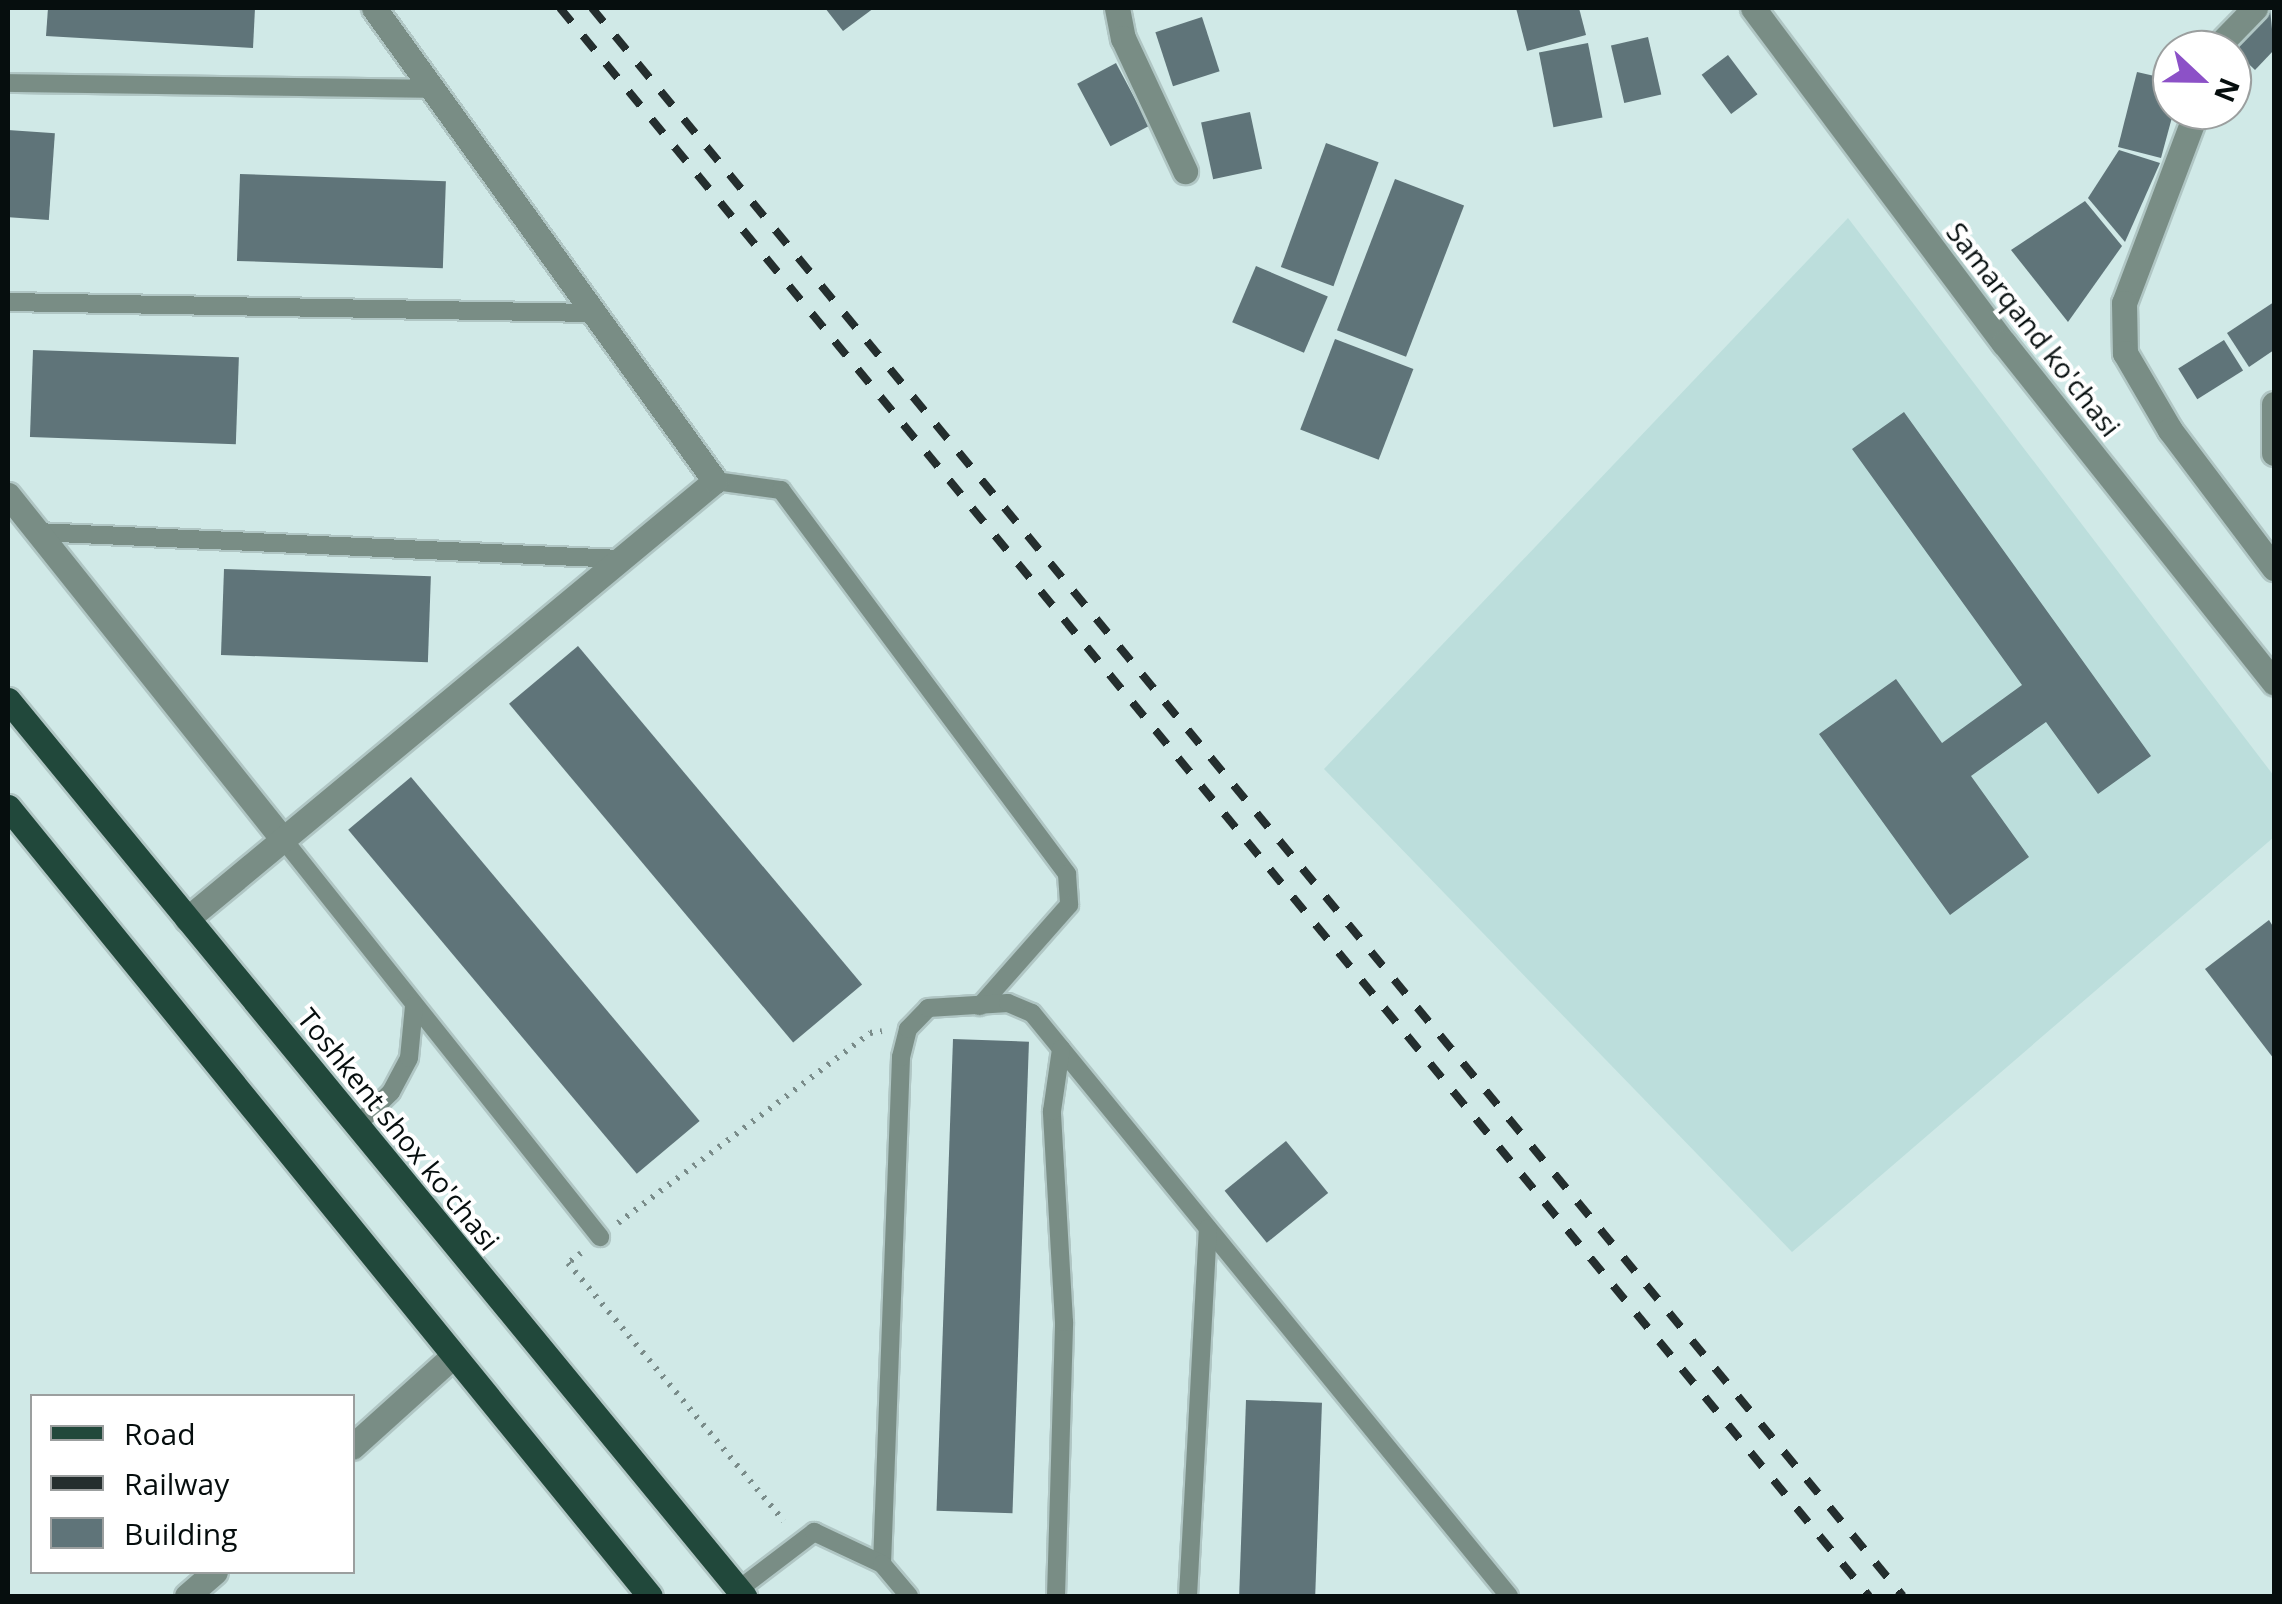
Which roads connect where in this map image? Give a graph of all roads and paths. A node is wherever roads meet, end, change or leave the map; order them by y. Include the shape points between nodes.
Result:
1 (374, 8) edge
2 (1117, 8) edge
3 (1752, 8) edge
4 (2255, 8) edge
5 (2234, 30) edge
6 (8, 83) edge
7 (433, 88) junction
8 (2189, 130) edge
9 (1185, 171) dead end
10 (8, 302) edge
11 (594, 313) junction
12 (2274, 404) edge
13 (2274, 453) edge
14 (715, 481) junction
15 (8, 495) edge
16 (37, 532) junction
17 (621, 558) junction
18 (2274, 568) edge
19 (2274, 682) edge
20 (8, 700) edge
21 (8, 807) edge
22 (283, 839) junction
23 (187, 919) junction
24 (414, 1006) junction
25 (980, 1006) junction
26 (908, 1028) junction
27 (1061, 1049) junction
28 (357, 1126) junction
29 (1208, 1229) junction
30 (600, 1237) junction
31 (452, 1357) junction
32 (355, 1444) edge
33 (801, 1541) junction
34 (882, 1564) junction
35 (213, 1574) edge
36 (1496, 1589) edge
37 (741, 1593) edge
38 (187, 1596) edge
39 (650, 1596) edge
40 (908, 1596) edge
41 (1056, 1596) edge
42 (1188, 1596) edge
43 (1509, 1596) edge

1 - 7 street
2 - 9 street via 1123,38
3 - 19 street, Samarqand ko'chasi via 2004,343
4 - 5 street
6 - 7 lane
7 - 11 street
8 - 18 street via 2124,303 2125,353 2170,430
10 - 11 lane
11 - 14 street
12 - 13 street
14 - 17 street
14 - 25 lane via 780,490 1067,874 1069,904
15 - 16 street
16 - 17 lane
16 - 22 street
17 - 22 street
20 - 23 main road, Toshkent shox ko'chasi
21 - 31 main road
22 - 23 street
22 - 24 lane
23 - 28 main road, Toshkent shox ko'chasi
24 - 28 lane via 410,1058 391,1092
24 - 30 lane
25 - 26 lane via 928,1008
25 - 27 lane via 1008,1003 1032,1013
26 - 30 path via 870,1032
26 - 34 lane via 901,1057
27 - 29 lane
27 - 41 lane via 1052,1111 1064,1322
28 - 37 main road, Toshkent shox ko'chasi
29 - 36 lane
29 - 42 lane
30 - 33 path via 568,1263
31 - 32 street
31 - 39 main road
33 - 34 lane via 814,1532
33 - 37 lane
34 - 40 lane
35 - 38 street
36 - 43 lane

